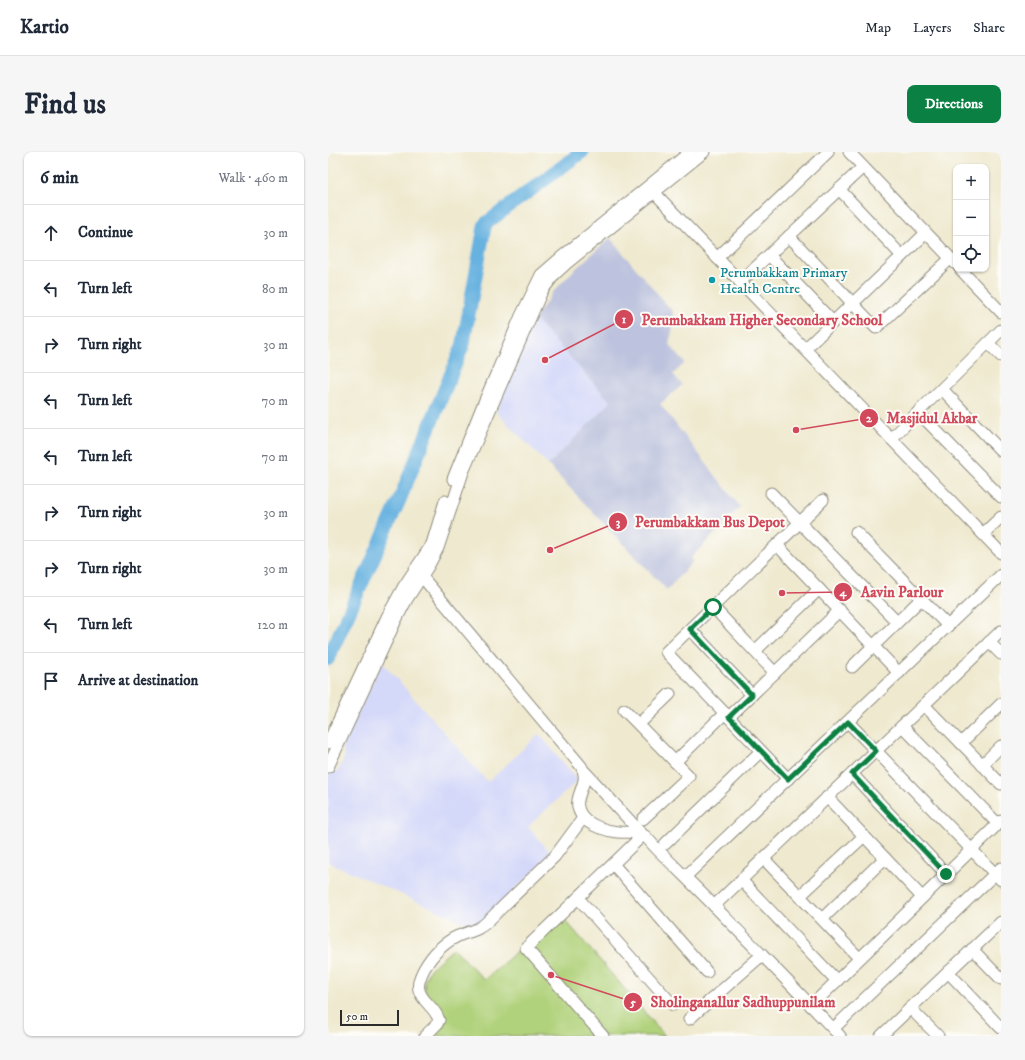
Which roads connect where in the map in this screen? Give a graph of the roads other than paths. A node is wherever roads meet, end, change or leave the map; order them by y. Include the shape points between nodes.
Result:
1 (690, 152) edge
2 (704, 152) edge
3 (828, 152) edge
4 (849, 152) edge
5 (863, 167) junction
6 (651, 189) junction
7 (839, 189) junction
8 (926, 233) junction
9 (789, 236) junction
10 (769, 255) junction
11 (902, 256) junction
12 (717, 258) junction
13 (953, 262) edge
14 (963, 272) edge
15 (740, 282) junction
16 (853, 303) junction
17 (1001, 312) edge
18 (833, 322) junction
19 (1001, 330) edge
20 (988, 343) junction
21 (805, 349) junction
22 (1001, 356) edge
23 (942, 389) junction
24 (918, 412) junction
25 (891, 439) junction
26 (1001, 451) edge
27 (771, 492) dead end
28 (1001, 497) edge
29 (823, 500) dead end
30 (1001, 517) edge
31 (800, 523) junction
32 (856, 532) dead end
33 (983, 534) junction
34 (777, 545) junction
35 (1001, 553) edge
36 (419, 573) junction
37 (1001, 575) edge
38 (819, 589) junction
39 (921, 599) junction
40 (713, 607) junction
41 (840, 610) junction
42 (897, 622) junction
43 (948, 626) junction
44 (690, 629) junction
45 (1001, 631) edge
46 (989, 642) junction
47 (874, 646) junction
48 (754, 651) junction
49 (1001, 654) edge
50 (852, 667) dead end
51 (899, 672) junction
52 (775, 673) junction
53 (670, 694) dead end
54 (752, 695) junction
55 (1001, 704) edge
56 (924, 705) junction
57 (624, 710) dead end
58 (727, 715) junction
59 (848, 722) junction
60 (639, 724) junction
61 (902, 726) junction
62 (328, 743) edge
63 (961, 743) junction
64 (1001, 746) edge
65 (761, 751) junction
66 (876, 751) junction
67 (675, 762) junction
68 (982, 765) junction
69 (328, 767) edge
70 (585, 772) junction
71 (852, 774) junction
72 (788, 779) junction
73 (1001, 784) edge
74 (827, 798) junction
75 (583, 818) junction
76 (644, 819) dead end
77 (999, 822) edge
78 (643, 835) junction
79 (864, 836) junction
80 (665, 844) dead end
81 (971, 849) junction
82 (764, 858) junction
83 (885, 858) junction
84 (613, 864) junction
85 (946, 874) junction
86 (999, 874) edge
87 (686, 876) junction
88 (741, 880) junction
89 (800, 896) junction
90 (922, 897) junction
91 (578, 898) junction
92 (714, 906) junction
93 (822, 919) junction
94 (999, 928) edge
95 (972, 949) junction
96 (762, 955) junction
97 (859, 958) junction
98 (707, 972) dead end
99 (948, 972) junction
100 (1001, 979) edge
101 (837, 981) junction
102 (673, 1005) dead end
103 (811, 1006) junction
104 (910, 1008) junction
105 (689, 1019) dead end
106 (1001, 1028) edge
107 (837, 1032) edge
108 (425, 1036) edge
109 (603, 1036) edge
110 (881, 1036) edge
111 (938, 1036) edge

1 - 6 street
2 - 6 street
3 - 12 street
4 - 5 street
5 - 7 street
5 - 8 street
6 - 12 street
6 - 36 street via 555,274 542,291 463,472 438,548
7 - 9 street
7 - 11 street
8 - 11 street
8 - 13 street
9 - 10 street
9 - 16 street
10 - 15 street
10 - 18 street
11 - 16 street
12 - 15 street
13 - 16 street via 876,328
14 - 17 street
15 - 21 street
16 - 18 street
18 - 21 street
19 - 20 street
20 - 22 street
20 - 23 street
21 - 25 street
23 - 24 street
23 - 26 street
24 - 25 street
24 - 28 street
25 - 33 street
27 - 31 street
29 - 31 street
30 - 33 street
31 - 34 street
31 - 42 street
32 - 39 street
33 - 35 street
34 - 38 street
34 - 40 street
36 - 62 street via 404,586 387,617
36 - 69 street
36 - 70 street
37 - 43 street
38 - 41 street
38 - 48 street
39 - 42 street
39 - 43 street
40 - 44 street
40 - 48 street
41 - 47 street
41 - 52 street
42 - 47 street
43 - 51 street
44 - 54 street
44 - 58 street via 666,652
45 - 46 street
46 - 49 street
46 - 56 street
47 - 50 street
47 - 51 street
48 - 52 street
51 - 59 street
52 - 54 street
53 - 60 street
54 - 58 street
55 - 63 street
56 - 61 street
56 - 63 street
57 - 60 street
58 - 65 street
58 - 67 street
59 - 66 street
59 - 72 street
60 - 67 street
61 - 66 street
61 - 77 street
63 - 68 street
64 - 68 street
65 - 72 street
65 - 80 street
66 - 71 street
66 - 81 street
67 - 76 street via 689,776
68 - 73 street
70 - 75 street via 577,803
70 - 78 street
71 - 74 street
71 - 85 street
72 - 87 street
74 - 79 street
74 - 82 street
75 - 78 street via 606,829
75 - 108 street via 555,856 488,921 480,928 449,941 429,960 420,976 418,988 421,996 435,1010 439,1020
77 - 81 street
78 - 84 street
78 - 87 street
79 - 83 street
79 - 89 street
81 - 85 street
81 - 86 street
82 - 88 street
82 - 89 street
83 - 90 street
83 - 93 street
84 - 91 street
84 - 98 street
85 - 90 street
86 - 107 street
87 - 92 street
88 - 92 street
88 - 101 street
89 - 93 street
90 - 97 street
91 - 102 street
91 - 109 street via 526,948
92 - 96 street
93 - 97 street
94 - 95 street
95 - 99 street
95 - 100 street
96 - 103 street
96 - 105 street
97 - 101 street
99 - 104 street
99 - 106 street
101 - 103 street
103 - 107 street
104 - 110 street
104 - 111 street

